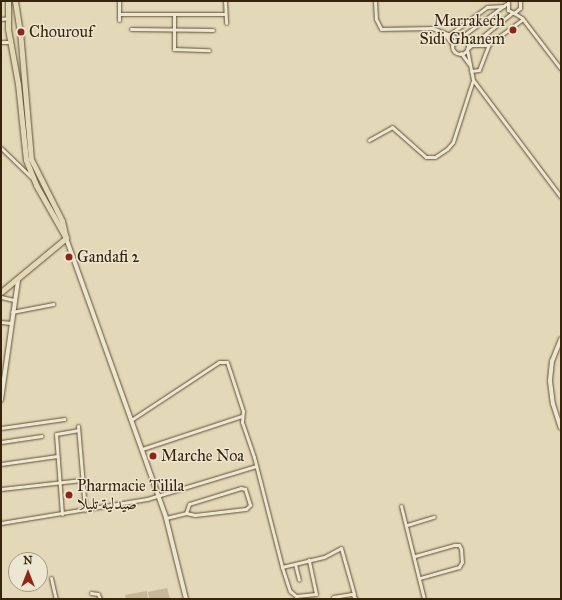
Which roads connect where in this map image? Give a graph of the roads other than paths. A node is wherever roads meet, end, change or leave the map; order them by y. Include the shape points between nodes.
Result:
1 (8, 1) edge
2 (14, 1) edge
3 (120, 1) edge
4 (225, 1) edge
5 (375, 1) edge
6 (524, 1) edge
7 (506, 3) edge
8 (520, 5) edge
9 (513, 13) junction
10 (120, 14) junction
11 (174, 14) junction
12 (225, 14) junction
13 (1, 19) edge
14 (523, 19) junction
15 (8, 20) junction
16 (18, 20) junction
17 (119, 20) dead end
18 (226, 23) dead end
19 (131, 29) dead end
20 (174, 29) junction
21 (213, 30) dead end
22 (442, 31) junction
23 (450, 34) junction
24 (459, 38) junction
25 (1, 42) edge
26 (10, 42) junction
27 (453, 45) junction
28 (471, 45) junction
29 (488, 45) junction
30 (467, 49) junction
31 (209, 50) dead end
32 (22, 53) junction
33 (461, 53) junction
34 (13, 55) junction
35 (470, 66) junction
36 (561, 69) edge
37 (471, 71) junction
38 (473, 80) junction
39 (369, 140) dead end
40 (1, 148) edge
41 (32, 177) junction
42 (561, 197) edge
43 (66, 238) junction
44 (18, 280) junction
45 (1, 292) edge
46 (1, 297) edge
47 (14, 300) junction
48 (52, 304) dead end
49 (12, 312) junction
50 (1, 322) edge
51 (11, 323) junction
52 (561, 339) edge
53 (2, 385) edge
54 (1, 400) edge
55 (242, 416) junction
56 (64, 419) dead end
57 (131, 420) junction
58 (1, 428) edge
59 (561, 428) edge
60 (42, 436) dead end
61 (1, 442) edge
62 (142, 449) junction
63 (57, 456) junction
64 (1, 464) edge
65 (256, 466) junction
66 (82, 480) junction
67 (59, 483) junction
68 (1, 489) edge
69 (158, 496) junction
70 (401, 506) dead end
71 (85, 510) junction
72 (186, 513) junction
73 (62, 514) junction
74 (434, 517) dead end
75 (166, 518) junction
76 (1, 523) edge
77 (407, 525) junction
78 (415, 556) junction
79 (309, 560) junction
80 (295, 564) junction
81 (282, 567) junction
82 (51, 578) dead end
83 (420, 578) junction
84 (299, 580) dead end
85 (91, 593) dead end
86 (354, 594) junction
87 (333, 597) dead end
88 (56, 599) edge
89 (100, 599) edge
90 (186, 599) edge
91 (356, 599) edge
92 (424, 599) edge

1 - 15 main road
2 - 16 main road
3 - 10 street
4 - 12 street
5 - 22 street via 376,20 381,29 432,28
6 - 8 street
7 - 9 street via 508,10
7 - 23 street via 487,7
7 - 24 street
8 - 9 street
8 - 14 street
9 - 14 street
9 - 28 street
10 - 11 street
10 - 17 street
11 - 12 street
11 - 20 street
12 - 18 street
13 - 15 street
14 - 29 street
14 - 36 street
15 - 16 main road
15 - 26 main road
16 - 32 main road
19 - 20 street
20 - 21 street
20 - 31 street via 175,50
22 - 23 street
22 - 27 street
23 - 24 street
24 - 27 street
24 - 30 street via 466,41
25 - 26 street
26 - 34 main road
27 - 33 street via 455,52
28 - 29 street
28 - 30 street
29 - 37 street via 479,70
30 - 33 street
30 - 35 street
32 - 34 main road
32 - 43 main road via 31,159 62,221
33 - 35 street
34 - 41 main road via 24,149
35 - 37 street
37 - 38 street
38 - 39 street via 453,142 437,156 426,157 392,127
38 - 42 street
40 - 41 street
41 - 43 main road
43 - 44 main road
43 - 57 street
44 - 45 main road
44 - 47 street
46 - 47 street
47 - 49 street
48 - 49 street
49 - 51 street
50 - 51 street
51 - 53 street
52 - 59 street via 552,361 550,381 553,404
53 - 54 street
55 - 57 street via 243,411 230,368 227,362 222,361
55 - 62 street
55 - 65 street
56 - 58 street
57 - 62 street
60 - 61 street
62 - 69 street
63 - 64 street
63 - 66 street via 56,433 78,428
63 - 67 street
65 - 69 street
65 - 81 street
66 - 67 street
66 - 71 street
67 - 68 street
67 - 73 street
69 - 71 street
69 - 75 street
70 - 77 street
71 - 73 street
72 - 72 street via 195,516 246,509 250,505 245,489 241,488 189,504
72 - 75 street
73 - 76 street
74 - 77 street
75 - 90 street
77 - 78 street
78 - 83 street
78 - 83 street via 457,545 462,553 461,564 457,568
79 - 80 street
79 - 81 street via 317,593 314,595 292,594
79 - 86 street via 342,549
80 - 81 street
80 - 84 street
82 - 88 street
83 - 92 street
85 - 89 street via 98,594
86 - 87 street
86 - 91 street

